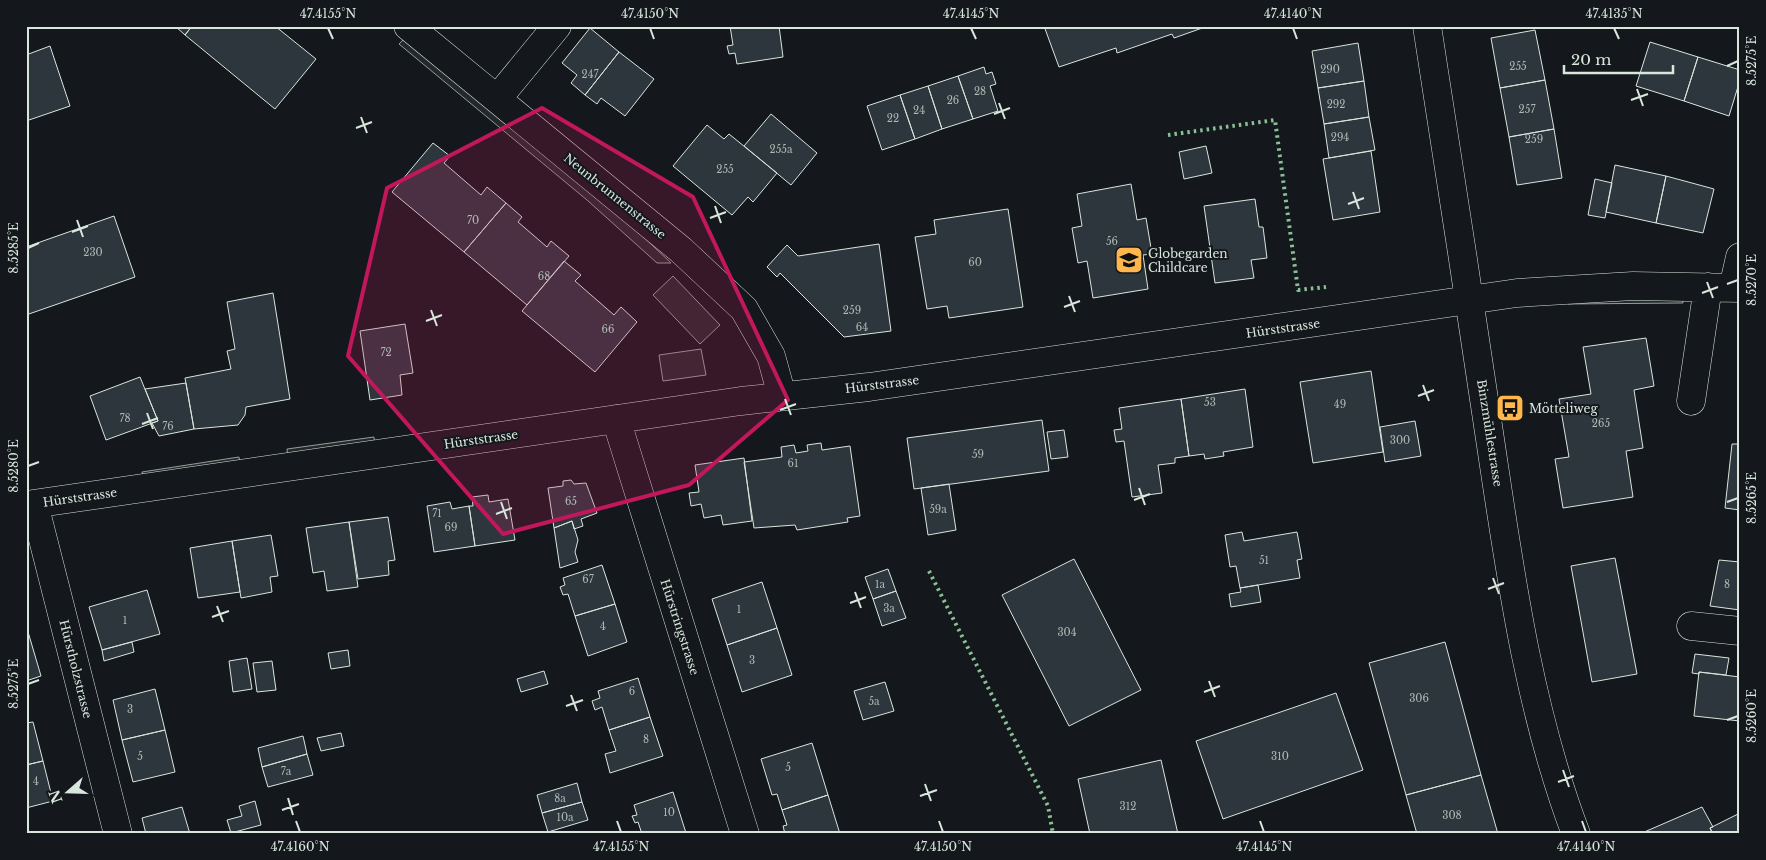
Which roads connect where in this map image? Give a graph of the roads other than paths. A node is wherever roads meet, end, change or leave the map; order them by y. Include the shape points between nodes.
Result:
1 (408, 26) edge
2 (557, 26) edge
3 (1427, 26) edge
4 (497, 99) junction
5 (1740, 257) edge
6 (1727, 288) edge
7 (1469, 300) junction
8 (782, 396) junction
9 (1691, 401) dead end
10 (616, 419) junction
11 (30, 505) edge
12 (1690, 626) dead end
13 (1740, 631) edge
14 (118, 834) edge
15 (745, 834) edge
16 (1576, 834) edge

1 - 4 street, Neunbrunnenstrasse
2 - 4 street
3 - 7 street, Binzmühlestrasse
4 - 8 street, Neunbrunnenstrasse via 681,250 744,309 771,356
5 - 6 street
6 - 7 street, Hürststrasse via 1633,286 1555,289
6 - 9 street
7 - 8 street, Hürststrasse via 879,385
7 - 16 street, Binzmühlestrasse via 1526,652 1545,744
8 - 10 street, Hürststrasse
10 - 11 street, Hürststrasse
10 - 15 street, Hürstringstrasse
11 - 14 street, Hürstholzstrasse
12 - 13 street

